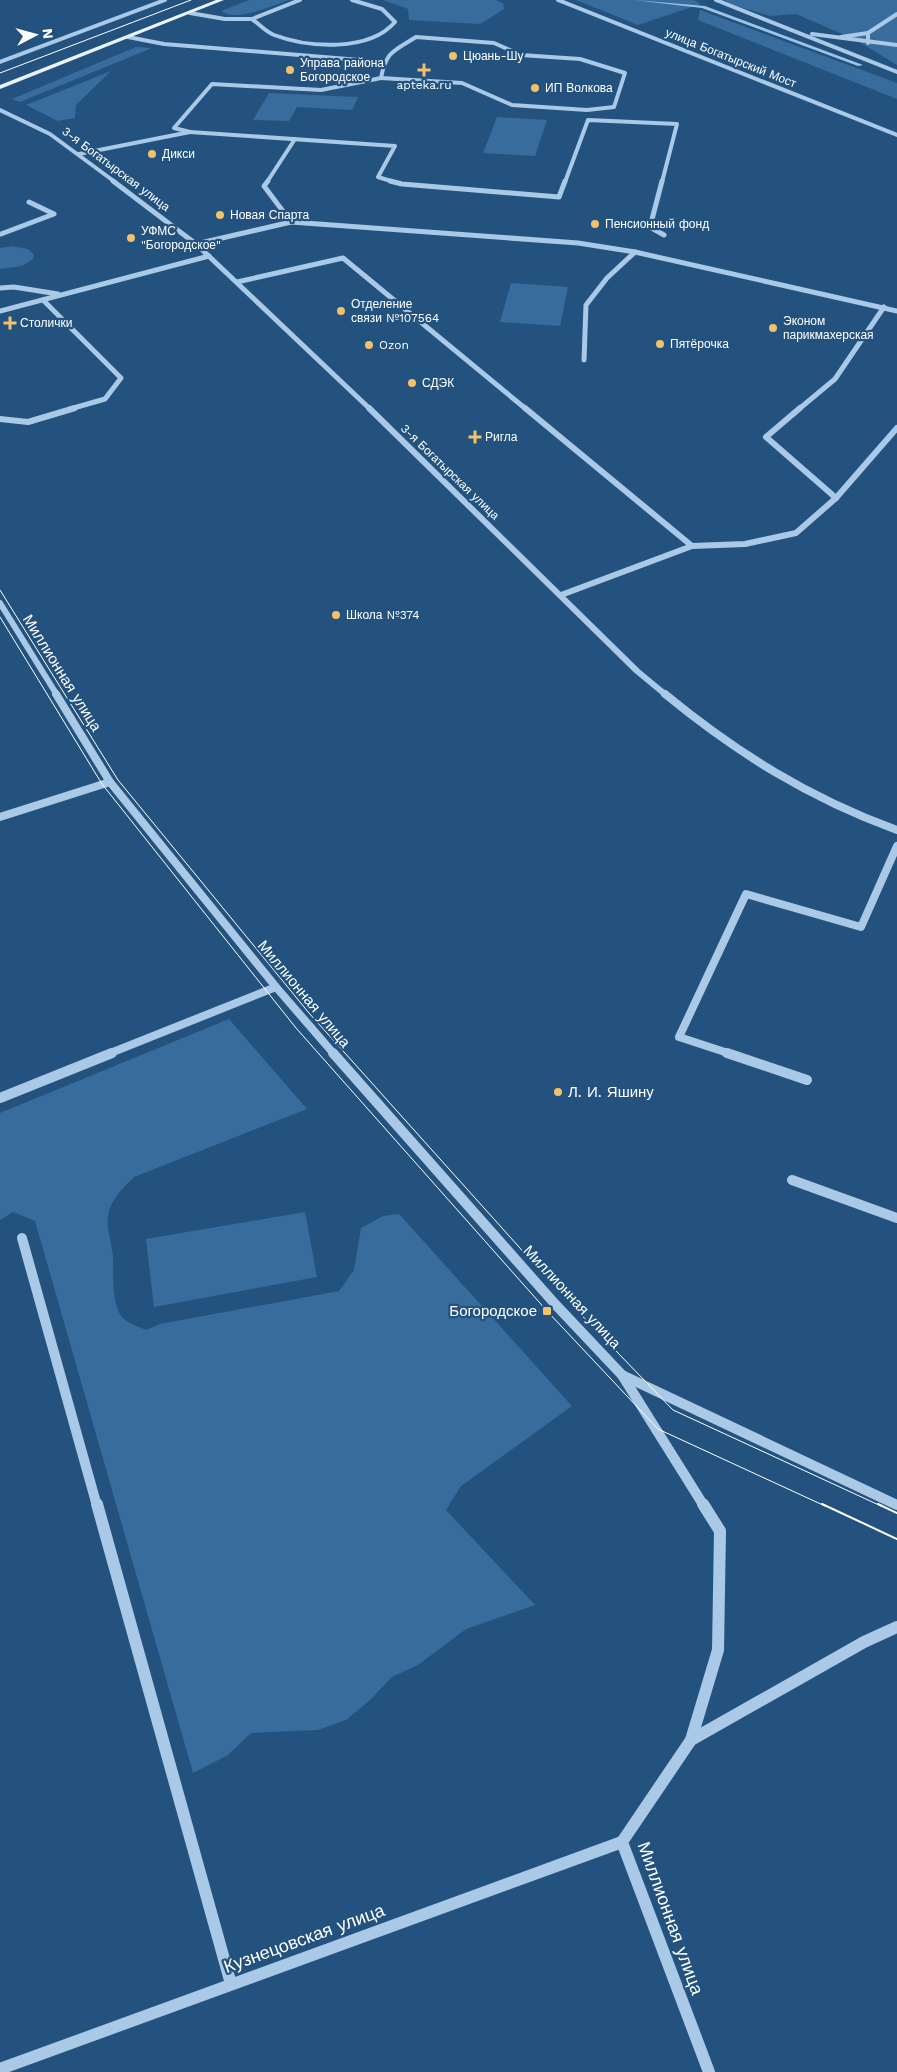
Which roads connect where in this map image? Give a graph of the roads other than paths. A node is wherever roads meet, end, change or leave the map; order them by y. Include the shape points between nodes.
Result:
1 (165, 0) edge
2 (221, 0) edge
3 (300, 0) edge
4 (352, 0) edge
5 (558, 0) edge
6 (716, 0) edge
7 (190, 13) junction
8 (897, 14) edge
9 (252, 19) junction
10 (782, 27) junction
11 (868, 32) junction
12 (128, 37) junction
13 (832, 38) junction
14 (868, 43) junction
15 (897, 45) edge
16 (0, 62) edge
17 (384, 62) junction
18 (897, 72) edge
19 (381, 78) junction
20 (0, 86) edge
21 (0, 110) edge
22 (587, 110) junction
23 (588, 120) junction
24 (190, 132) junction
25 (897, 134) edge
26 (295, 139) junction
27 (79, 154) junction
28 (29, 202) dead end
29 (291, 222) junction
30 (0, 234) edge
31 (664, 235) dead end
32 (196, 244) junction
33 (635, 252) junction
34 (209, 256) junction
35 (237, 282) junction
36 (0, 288) edge
37 (63, 295) junction
38 (43, 300) junction
39 (884, 307) junction
40 (0, 311) edge
41 (897, 311) edge
42 (584, 360) dead end
43 (0, 418) edge
44 (897, 428) edge
45 (836, 498) junction
46 (692, 546) junction
47 (561, 595) junction
48 (0, 604) edge
49 (110, 782) junction
50 (0, 817) edge
51 (897, 830) edge
52 (897, 846) edge
53 (276, 987) junction
54 (807, 1080) dead end
55 (0, 1098) edge
56 (792, 1180) dead end
57 (897, 1218) edge
58 (22, 1238) dead end
59 (622, 1375) junction
60 (897, 1505) edge
61 (897, 1627) edge
62 (691, 1740) junction
63 (622, 1842) junction
64 (231, 1984) junction
65 (0, 2069) edge
66 (709, 2072) edge

1 - 16 street
2 - 7 main road
3 - 9 street
4 - 9 street via 391,13 395,22 391,29 362,42 316,44 272,34
5 - 25 street, улица Богатырский Мост
6 - 10 street
7 - 9 street via 225,19
7 - 12 main road
8 - 11 street
10 - 13 street
10 - 18 street
11 - 13 street
11 - 14 street
12 - 17 street via 164,44
12 - 20 main road
13 - 14 street
14 - 15 street
17 - 19 street
17 - 22 street via 416,37 494,43 521,55 580,59 625,73 614,107
19 - 22 street via 462,83 512,105
19 - 24 street via 321,90 212,84 174,128
21 - 27 street, 3-я Богатырская улица via 50,134
22 - 23 street
23 - 26 street via 559,197 402,184 378,177 395,146
23 - 31 street via 677,124 650,227
24 - 26 street
24 - 27 street
26 - 29 street via 264,186
27 - 32 street, 3-я Богатырская улица
28 - 30 street via 54,214
29 - 32 street
29 - 33 street via 578,244
32 - 34 street, 3-я Богатырская улица
33 - 39 street
33 - 42 street via 607,278 586,305
34 - 35 street, 3-я Богатырская улица
34 - 37 street
35 - 46 street via 342,258
35 - 47 street, 3-я Богатырская улица
36 - 37 street via 14,287
37 - 38 street
38 - 40 street
38 - 43 street via 121,378 105,399 28,422
39 - 41 street
39 - 45 street via 835,379 766,437
44 - 45 street
45 - 46 street via 796,532 745,544
46 - 47 street
47 - 51 street, 3-я Богатырская улица via 637,670 693,718 781,778 856,815
48 - 49 street, Миллионная улица
49 - 50 street
49 - 53 street, Миллионная улица
52 - 54 street via 861,927 746,894 679,1037
53 - 55 street
53 - 59 street, Миллионная улица via 555,1304
56 - 57 street
58 - 64 street
59 - 60 street, Миллионная улица
59 - 62 street, Миллионная улица via 720,1531 718,1650
61 - 62 street via 864,1642
62 - 63 street, Миллионная улица
63 - 64 street, Кузнецовская улица
63 - 66 street, Миллионная улица
64 - 65 street, Кузнецовская улица

